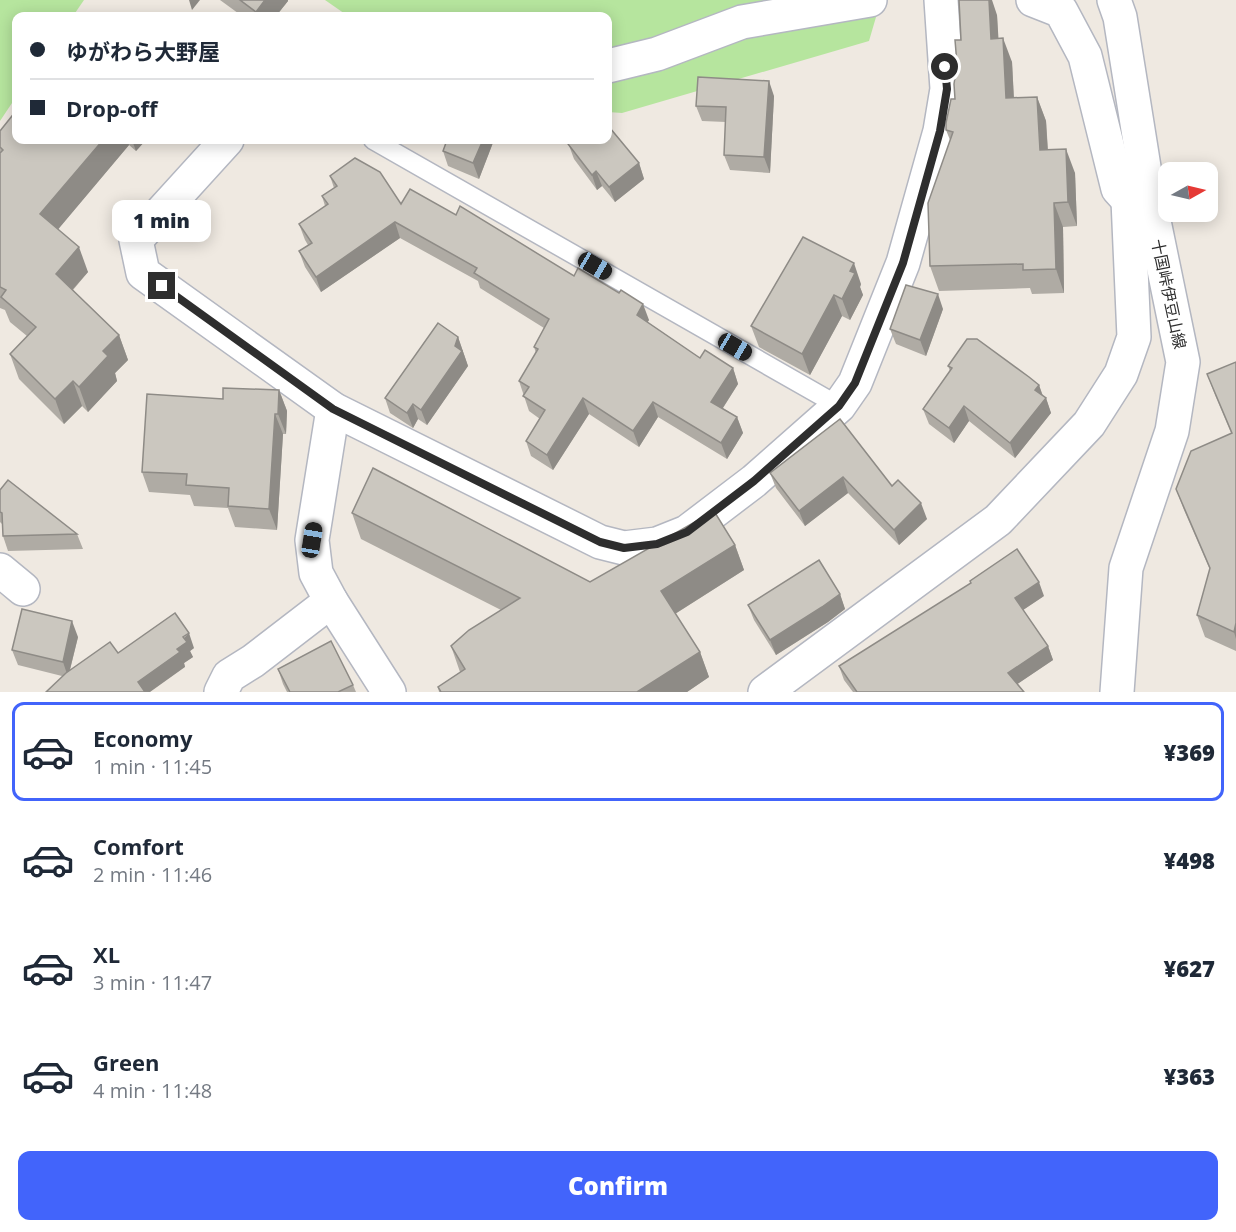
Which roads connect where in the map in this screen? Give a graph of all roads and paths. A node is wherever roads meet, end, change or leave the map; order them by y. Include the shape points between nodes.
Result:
1 (870, 0) edge
2 (941, 0) edge
3 (1033, 0) edge
4 (1114, 0) edge
5 (612, 65) edge
6 (223, 144) edge
7 (380, 144) edge
8 (1138, 196) junction
9 (839, 406) junction
10 (333, 409) junction
11 (331, 601) junction
12 (221, 692) edge
13 (388, 692) edge
14 (765, 692) edge
15 (1117, 692) edge

1 - 5 street via 742,22 657,54
2 - 9 street via 947,89 940,131 903,263 855,383
3 - 8 street via 1061,11 1085,56 1118,189
4 - 8 street, 十国峠伊豆山線 via 1120,17
6 - 10 street via 136,240 143,273
7 - 9 lane
8 - 14 street via 1134,337 1121,374 1089,424 998,520
8 - 15 street, 十国峠伊豆山線 via 1183,362 1172,431 1126,568
9 - 10 street via 754,481 687,532 657,544 624,548 600,542
10 - 11 street via 312,540 316,573
11 - 12 street via 229,676
11 - 13 street

